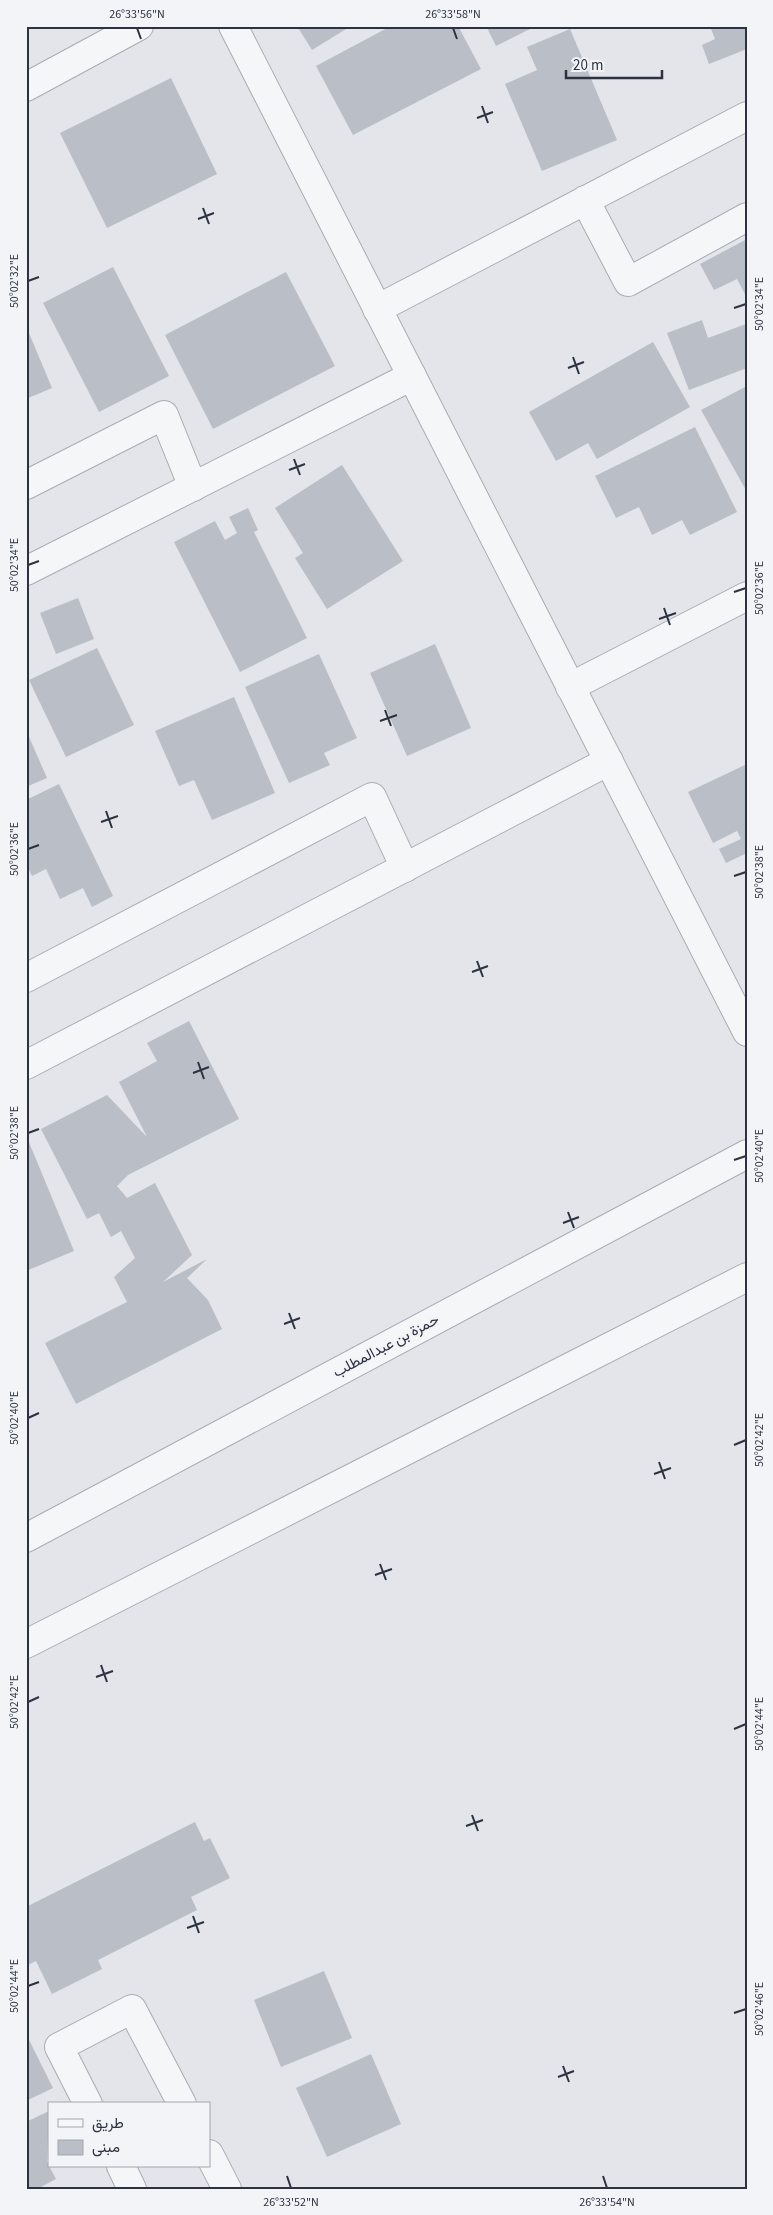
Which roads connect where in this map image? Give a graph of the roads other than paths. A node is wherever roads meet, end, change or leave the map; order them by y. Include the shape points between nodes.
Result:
1 (139, 26) edge
2 (233, 26) edge
3 (26, 87) edge
4 (747, 116) edge
5 (585, 200) junction
6 (747, 217) edge
7 (378, 309) junction
8 (412, 376) junction
9 (26, 485) edge
10 (193, 487) junction
11 (26, 571) edge
12 (747, 596) edge
13 (570, 687) junction
14 (609, 761) junction
15 (405, 868) junction
16 (26, 978) edge
17 (747, 1032) edge
18 (26, 1065) edge
19 (747, 1154) edge
20 (747, 1277) edge
21 (26, 1538) edge
22 (26, 1644) edge
23 (87, 2102) edge
24 (181, 2102) edge
25 (210, 2156) edge
26 (122, 2168) edge
27 (132, 2189) edge
28 (227, 2189) edge

1 - 3 street
2 - 7 street
4 - 5 street
5 - 6 street via 628,282
5 - 7 street
7 - 8 street
8 - 10 street
8 - 13 street
9 - 10 street via 164,416
10 - 11 street
12 - 13 street
13 - 14 street
14 - 15 street
14 - 17 street
15 - 16 street via 372,797
15 - 18 street
19 - 21 street, حمزة بن عبدالمطلب
20 - 22 street
23 - 24 street via 59,2047 132,2009
25 - 28 street
26 - 27 street

